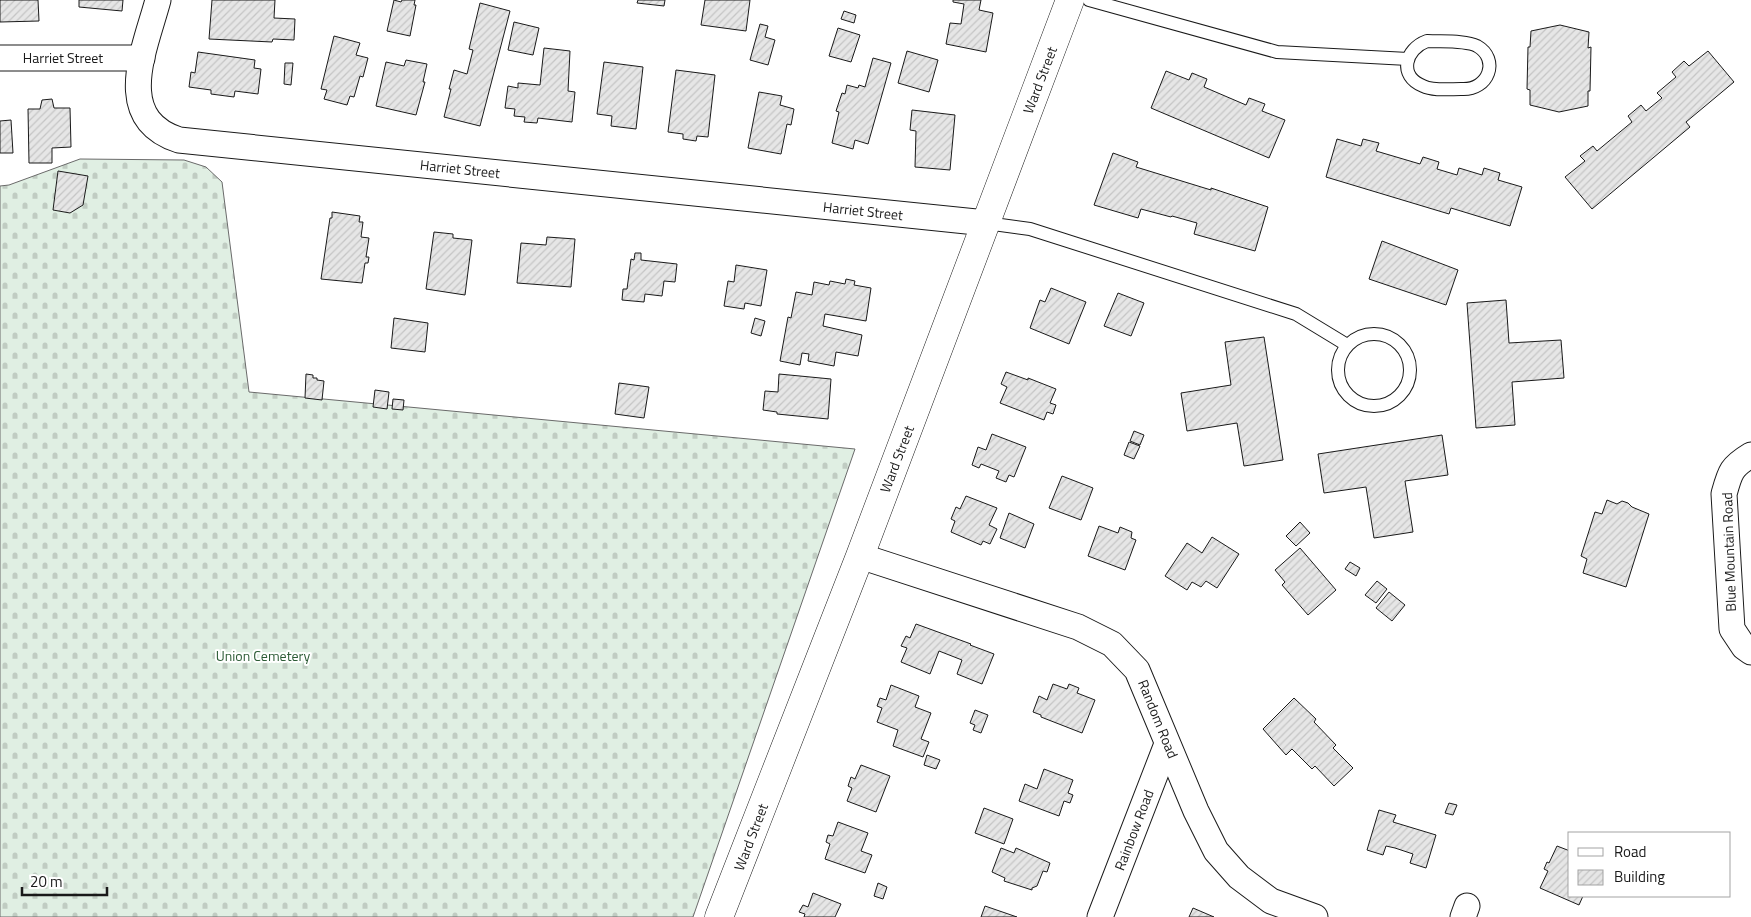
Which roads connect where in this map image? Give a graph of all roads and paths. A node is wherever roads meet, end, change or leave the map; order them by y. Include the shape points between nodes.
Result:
1 (158, 0) edge
2 (1070, 0) edge
3 (1089, 0) edge
4 (0, 58) edge
5 (142, 58) junction
6 (1408, 58) junction
7 (986, 223) junction
8 (1347, 345) junction
9 (1751, 455) edge
10 (860, 556) junction
11 (1751, 652) edge
12 (1167, 744) junction
13 (719, 917) edge
14 (1100, 917) edge
15 (1315, 917) edge

1 - 5 street
2 - 7 main road, Ward Street
3 - 6 lane via 1277,52
4 - 5 street, Harriet Street
5 - 7 street, Harriet Street via 137,86 143,112 150,124 179,140
6 - 6 lane via 1410,76 1424,87 1471,90 1479,86 1489,71 1485,53 1469,44 1427,41 1412,50
7 - 8 lane via 1030,229 1296,314
7 - 10 main road, Ward Street
8 - 8 lane via 1340,358 1338,372 1341,386 1350,398 1376,407 1390,403 1402,394 1409,382 1411,368 1408,354 1399,342 1387,335 1372,333 1358,336
9 - 11 street, Blue Mountain Road via 1730,473 1724,494 1732,629
10 - 12 street, Random Road via 1078,627 1112,644 1137,670
10 - 13 main road, Ward Street
12 - 14 street, Rainbow Road
12 - 15 street, Random Road via 1216,851 1239,877 1271,901

